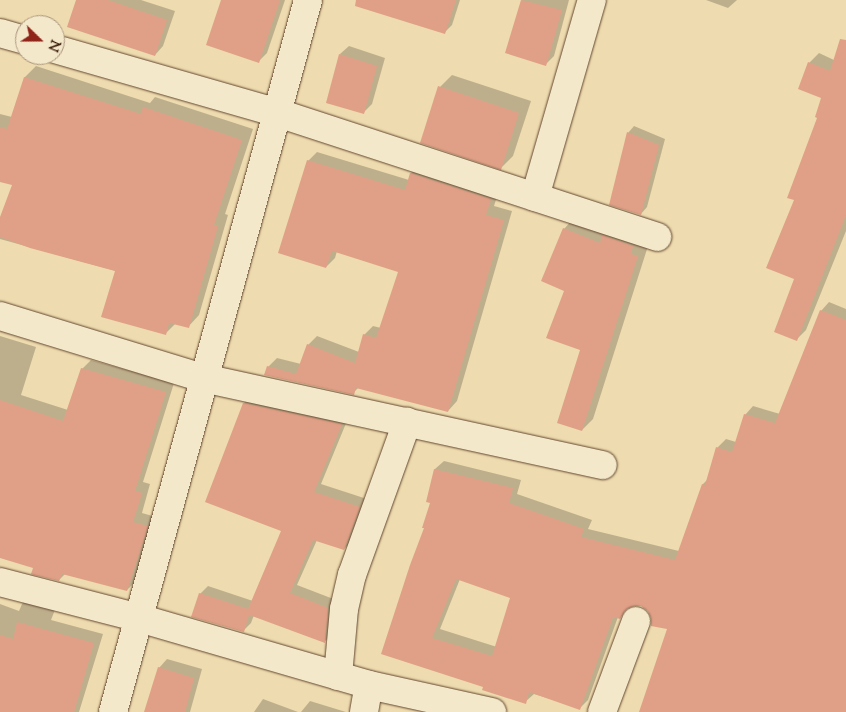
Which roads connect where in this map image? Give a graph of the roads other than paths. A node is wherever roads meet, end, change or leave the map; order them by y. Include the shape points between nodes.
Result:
1 (308, 0) edge
2 (592, 0) edge
3 (0, 33) edge
4 (15, 37) edge
5 (65, 52) edge
6 (278, 113) junction
7 (535, 197) junction
8 (657, 237) dead end
9 (0, 316) edge
10 (203, 378) junction
11 (407, 422) junction
12 (603, 465) dead end
13 (0, 582) edge
14 (139, 618) junction
15 (636, 621) dead end
16 (338, 676) junction
17 (369, 685) junction
18 (113, 712) edge
19 (364, 712) edge
20 (492, 712) edge
21 (602, 712) edge

1 - 6 street
2 - 7 street
3 - 4 street
5 - 6 street
6 - 7 street
6 - 10 street
7 - 8 street
9 - 10 street
10 - 11 street
10 - 14 street
11 - 12 street
11 - 16 street via 352,574 344,609
13 - 14 street
14 - 16 street
14 - 18 street
15 - 21 street
16 - 17 street
17 - 19 street
17 - 20 street

